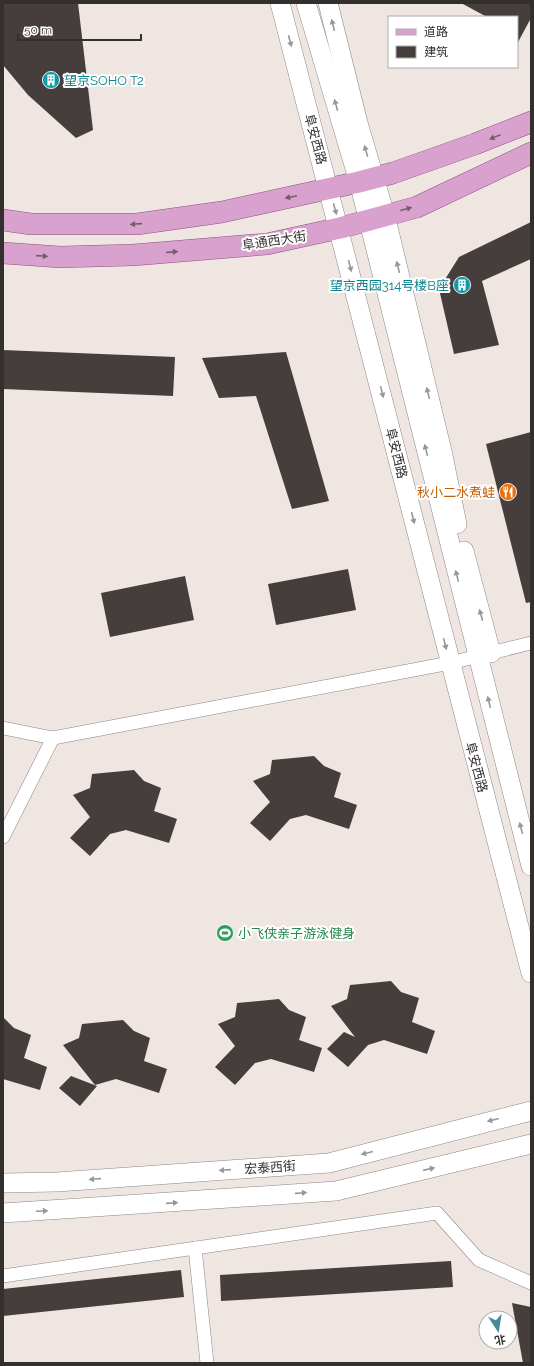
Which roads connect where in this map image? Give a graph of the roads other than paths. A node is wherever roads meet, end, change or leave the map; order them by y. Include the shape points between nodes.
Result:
1 (280, 3) edge
2 (306, 3) edge
3 (328, 3) edge
4 (531, 122) edge
5 (531, 153) edge
6 (367, 180) junction
7 (330, 189) junction
8 (377, 218) junction
9 (3, 220) edge
10 (340, 228) junction
11 (3, 253) edge
12 (531, 643) edge
13 (484, 654) junction
14 (450, 663) junction
15 (3, 728) edge
16 (53, 738) junction
17 (3, 837) edge
18 (531, 866) edge
19 (531, 973) edge
20 (531, 1111) edge
21 (531, 1144) edge
22 (3, 1183) edge
23 (3, 1213) edge
24 (195, 1248) junction
25 (3, 1276) edge
26 (531, 1283) edge
27 (207, 1363) edge

1 -> 7 main road, 阜安西路
6 -> 2 main road
6 -> 3 main road via 358,122
4 -> 6 main road via 475,144
8 -> 5 main road, 阜通西大街 via 416,206
6 - 7 main road
6 - 8 main road
7 -> 9 main road via 222,212 137,224 31,224
7 -> 10 main road, 阜安西路
8 - 10 main road, 阜通西大街
13 -> 8 main road
11 -> 10 main road, 阜通西大街 via 60,257 133,255 267,244
10 -> 14 main road, 阜安西路
12 - 13 street
13 - 14 street
18 -> 13 main road
14 - 16 street
14 - 19 main road, 阜安西路
15 - 16 street
16 - 17 street
20 -> 22 main road, 宏泰西街 via 329,1163 57,1182
23 -> 21 main road via 336,1191
24 - 25 street
24 - 26 street via 436,1213 479,1260
24 - 27 street

